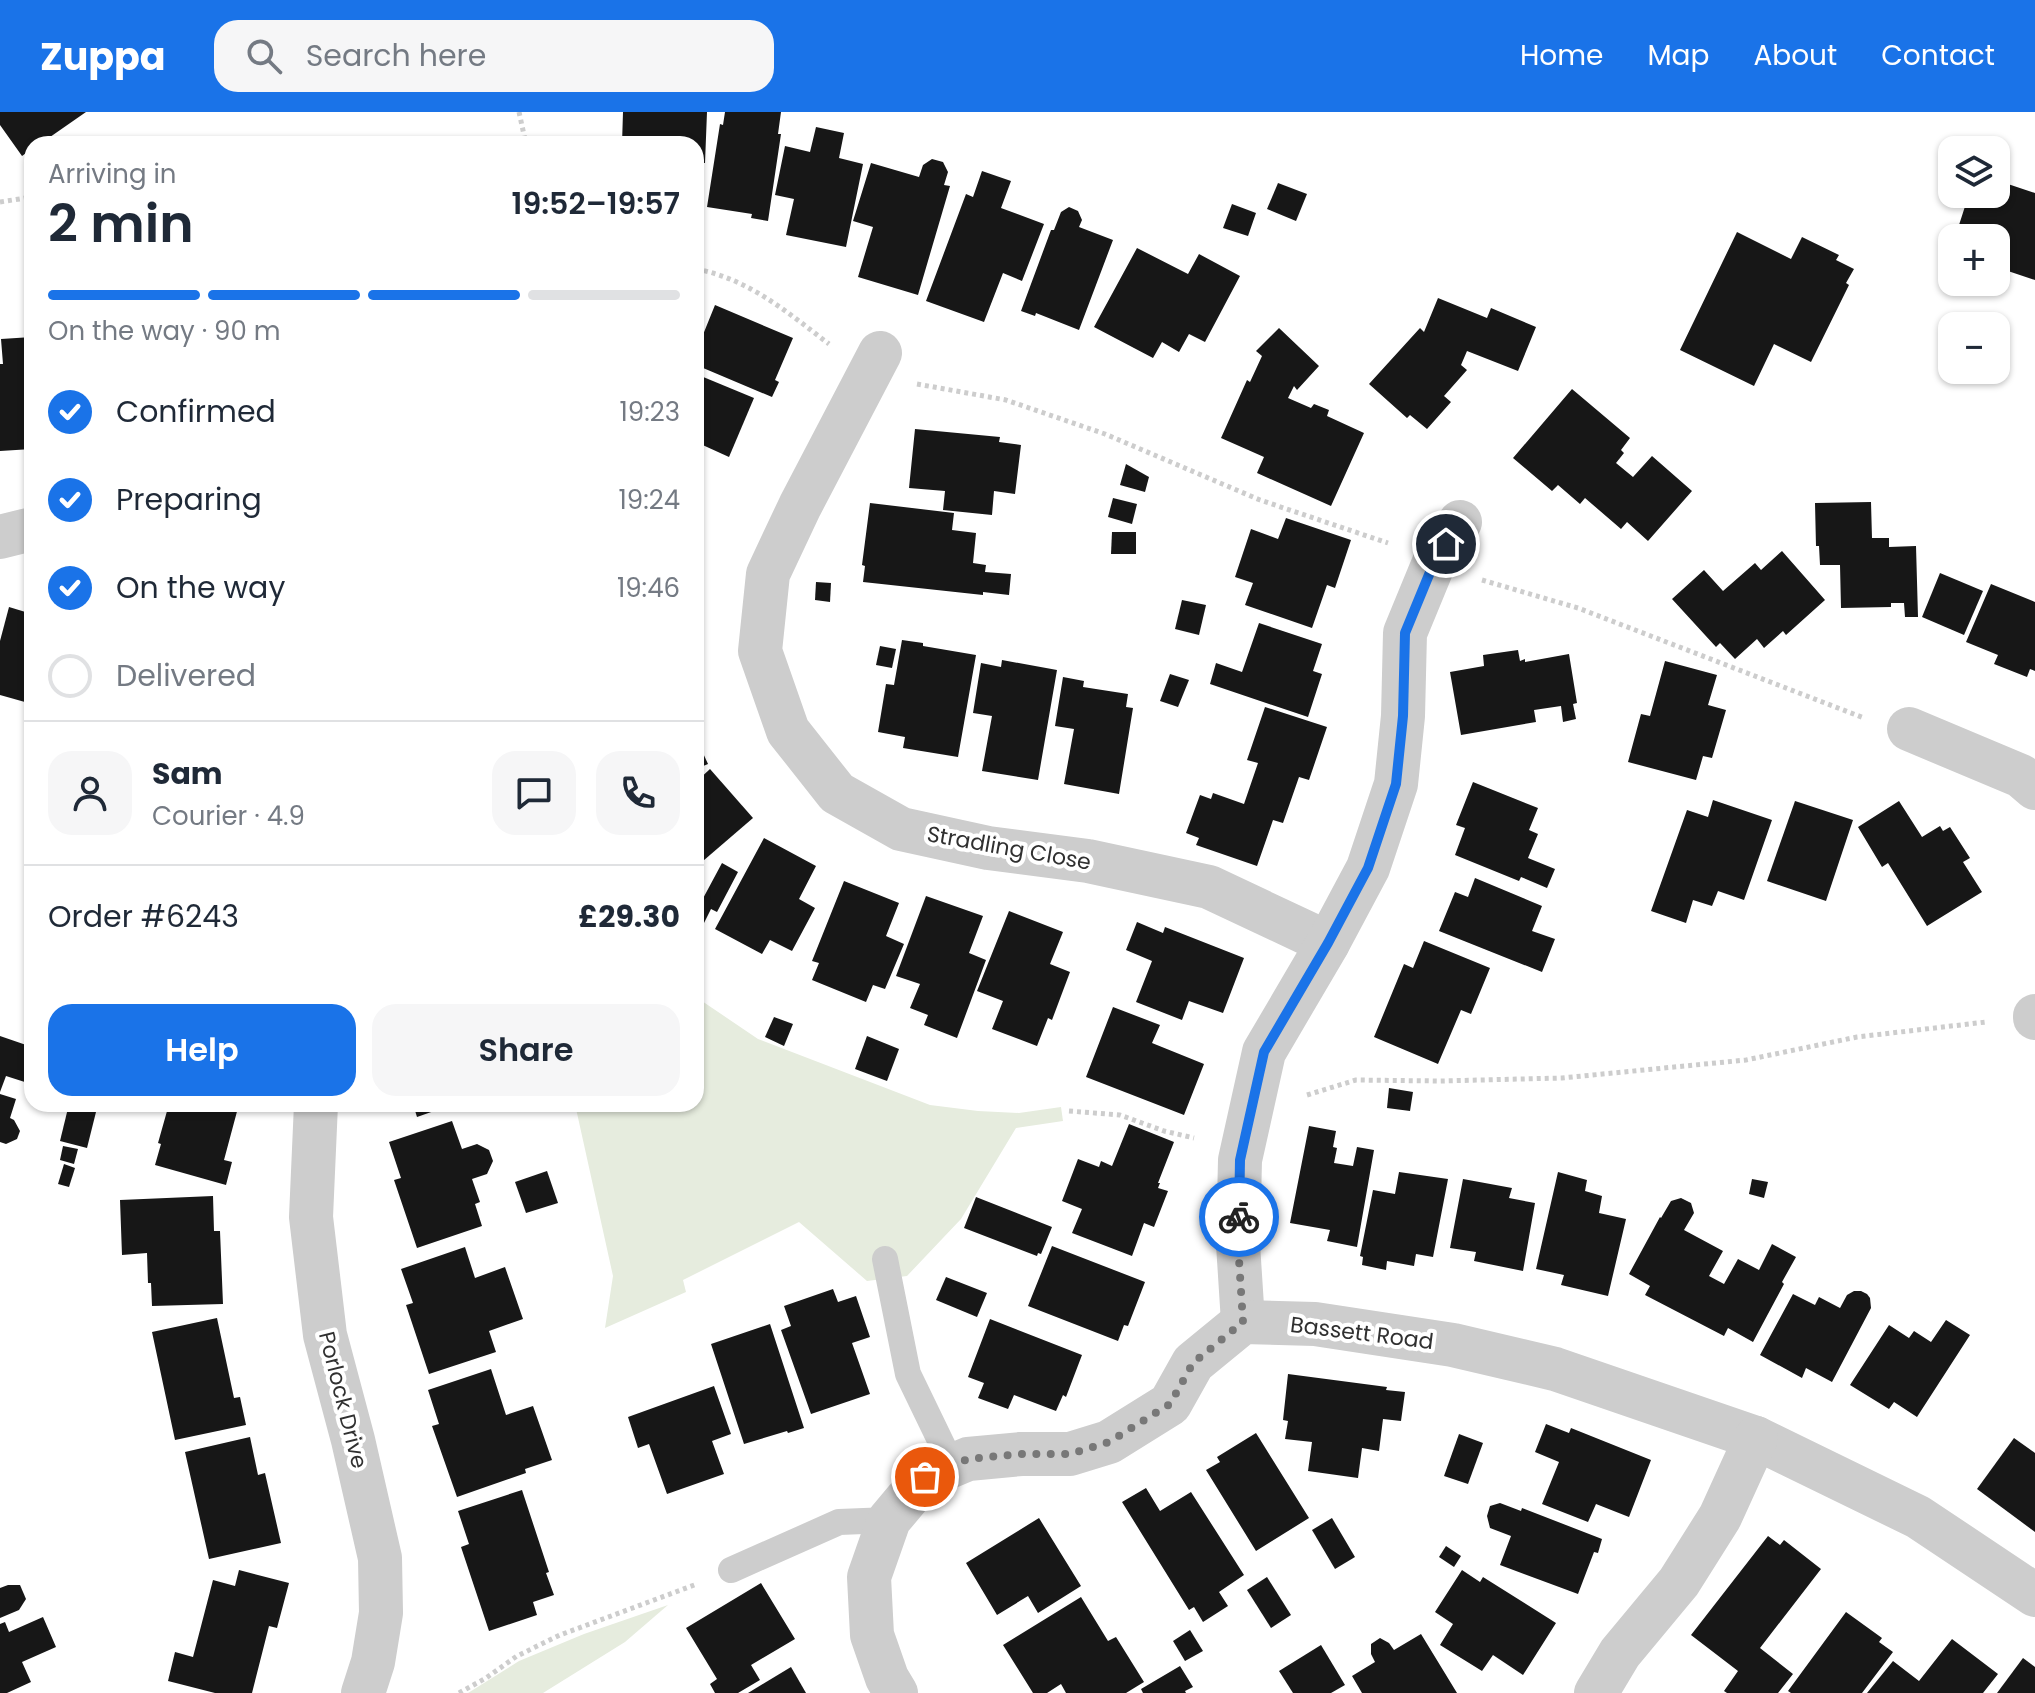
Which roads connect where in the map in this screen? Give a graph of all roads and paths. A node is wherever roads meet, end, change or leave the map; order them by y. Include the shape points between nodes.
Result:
1 (519, 112) edge
2 (524, 136) edge
3 (24, 198) edge
4 (0, 202) edge
5 (704, 270) edge
6 (874, 366) junction
7 (1460, 522) dead end
8 (24, 531) edge
9 (0, 537) edge
10 (1433, 565) junction
11 (1909, 729) joint
12 (2035, 788) edge
13 (1328, 943) junction
14 (2035, 1017) edge
15 (1069, 1111) dead end
16 (316, 1112) edge
17 (1246, 1130) junction
18 (885, 1259) dead end
19 (1243, 1322) junction
20 (1756, 1438) junction
21 (952, 1465) junction
22 (889, 1520) junction
23 (731, 1570) joint
24 (2035, 1595) edge
25 (363, 1693) edge
26 (459, 1693) edge
27 (896, 1693) edge
28 (1596, 1693) edge

1 - 2 path
3 - 4 path
5 - 6 path via 760,292 840,352
6 - 10 path via 932,386 1006,400 1105,434 1260,500 1377,538
6 - 13 street, Stradling Close via 768,574 760,651 788,731 837,793 901,829 1209,887
7 - 10 street
8 - 9 street
10 - 11 path via 1578,608 1884,725
10 - 13 street via 1405,633 1396,784 1368,868
11 - 12 street via 2021,776
13 - 17 street via 1264,1052
14 - 17 path via 1857,1037 1746,1060 1578,1076 1356,1080
15 - 17 path via 1120,1115 1164,1131
16 - 25 street, Porlock Drive via 311,1217 325,1335 380,1558 381,1613
17 - 19 street via 1238,1244
18 - 21 lane via 908,1374
19 - 20 street, Bassett Road via 1315,1324 1453,1345 1555,1369
19 - 21 street via 1193,1363 1170,1404 1109,1442 1070,1454 995,1456
20 - 24 street, Bassett Road via 1918,1517
20 - 28 street via 1720,1517
21 - 22 street via 925,1477
22 - 23 lane via 839,1522
22 - 27 street via 869,1577 872,1635
23 - 26 path via 560,1635

